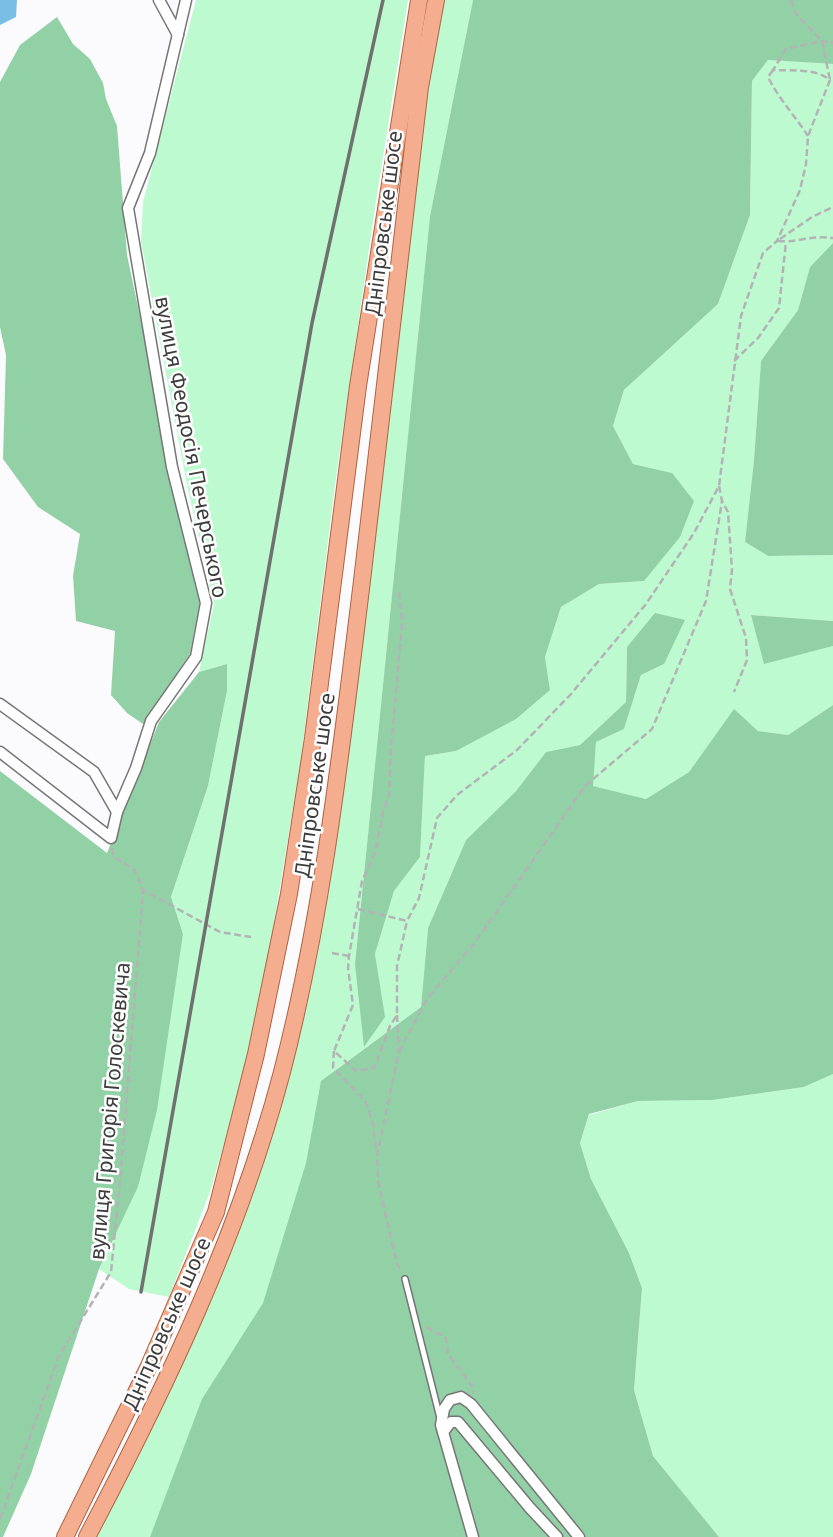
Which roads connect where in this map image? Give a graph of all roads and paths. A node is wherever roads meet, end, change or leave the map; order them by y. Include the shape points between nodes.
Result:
1 (159, 0) edge
2 (186, 0) edge
3 (419, 0) edge
4 (436, 0) edge
5 (790, 0) edge
6 (178, 35) junction
7 (822, 41) junction
8 (833, 43) edge
9 (773, 70) junction
10 (830, 80) junction
11 (808, 136) junction
12 (833, 207) edge
13 (833, 238) edge
14 (777, 241) junction
15 (786, 242) junction
16 (734, 361) junction
17 (719, 486) junction
18 (722, 501) junction
19 (399, 592) dead end
20 (734, 692) dead end
21 (0, 704) edge
22 (0, 752) edge
23 (117, 812) junction
24 (111, 838) junction
25 (143, 890) junction
26 (358, 909) junction
27 (407, 921) junction
28 (251, 937) dead end
29 (332, 953) dead end
30 (349, 956) junction
31 (397, 1015) junction
32 (334, 1051) junction
33 (400, 1052) junction
34 (377, 1155) junction
35 (405, 1279) joint
36 (414, 1321) junction
37 (471, 1404) junction
38 (442, 1428) junction
39 (0, 1519) edge
40 (65, 1537) edge
41 (87, 1537) edge
42 (472, 1537) edge
43 (558, 1537) edge
44 (579, 1537) edge

1 - 6 street
2 - 6 street, вулиця Феодосія Печерського
3 - 40 main road, Дніпровське шосе via 358,386 289,894 256,1054 216,1212 148,1368
4 - 41 main road, Дніпровське шосе via 420,87 336,794 288,1046 236,1215 190,1327
5 - 7 path via 797,15
6 - 23 street, вулиця Феодосія Печерського via 150,153 128,208 172,467 206,603 195,657 151,721
7 - 8 path
7 - 9 path via 786,49
7 - 10 path
9 - 10 path via 813,73
9 - 11 path via 768,77 779,98
10 - 11 path
11 - 14 path via 800,190
12 - 14 path
13 - 15 path
14 - 15 path
14 - 16 path via 763,253 741,316
15 - 16 path via 779,308
16 - 17 path
17 - 18 path
17 - 27 path via 646,604 571,694 517,750 457,795 437,818 419,898
18 - 20 path via 728,512 730,589 746,638 747,660
18 - 33 path via 706,601 652,729 585,786 476,941 427,999
19 - 26 path via 402,624 389,796 375,853 362,881
21 - 23 street via 94,772
22 - 24 street
23 - 24 street, вулиця Феодосія Печерського
24 - 25 path via 114,857 135,870
25 - 28 path via 220,932
25 - 39 path, вулиця Григорія Голоскевича via 111,1272 60,1356
26 - 27 path
26 - 30 path
27 - 31 path via 397,966
29 - 30 path
30 - 32 path via 353,1005
31 - 32 path via 374,1068 356,1071
31 - 33 path
32 - 34 path via 334,1068 366,1102
33 - 34 path
34 - 35 path via 378,1181 397,1264
35 - 36 lane
36 - 37 path via 446,1338 448,1354 474,1389
36 - 38 lane
37 - 38 street via 461,1397 450,1400
37 - 44 street
38 - 42 street
38 - 43 street via 458,1422

